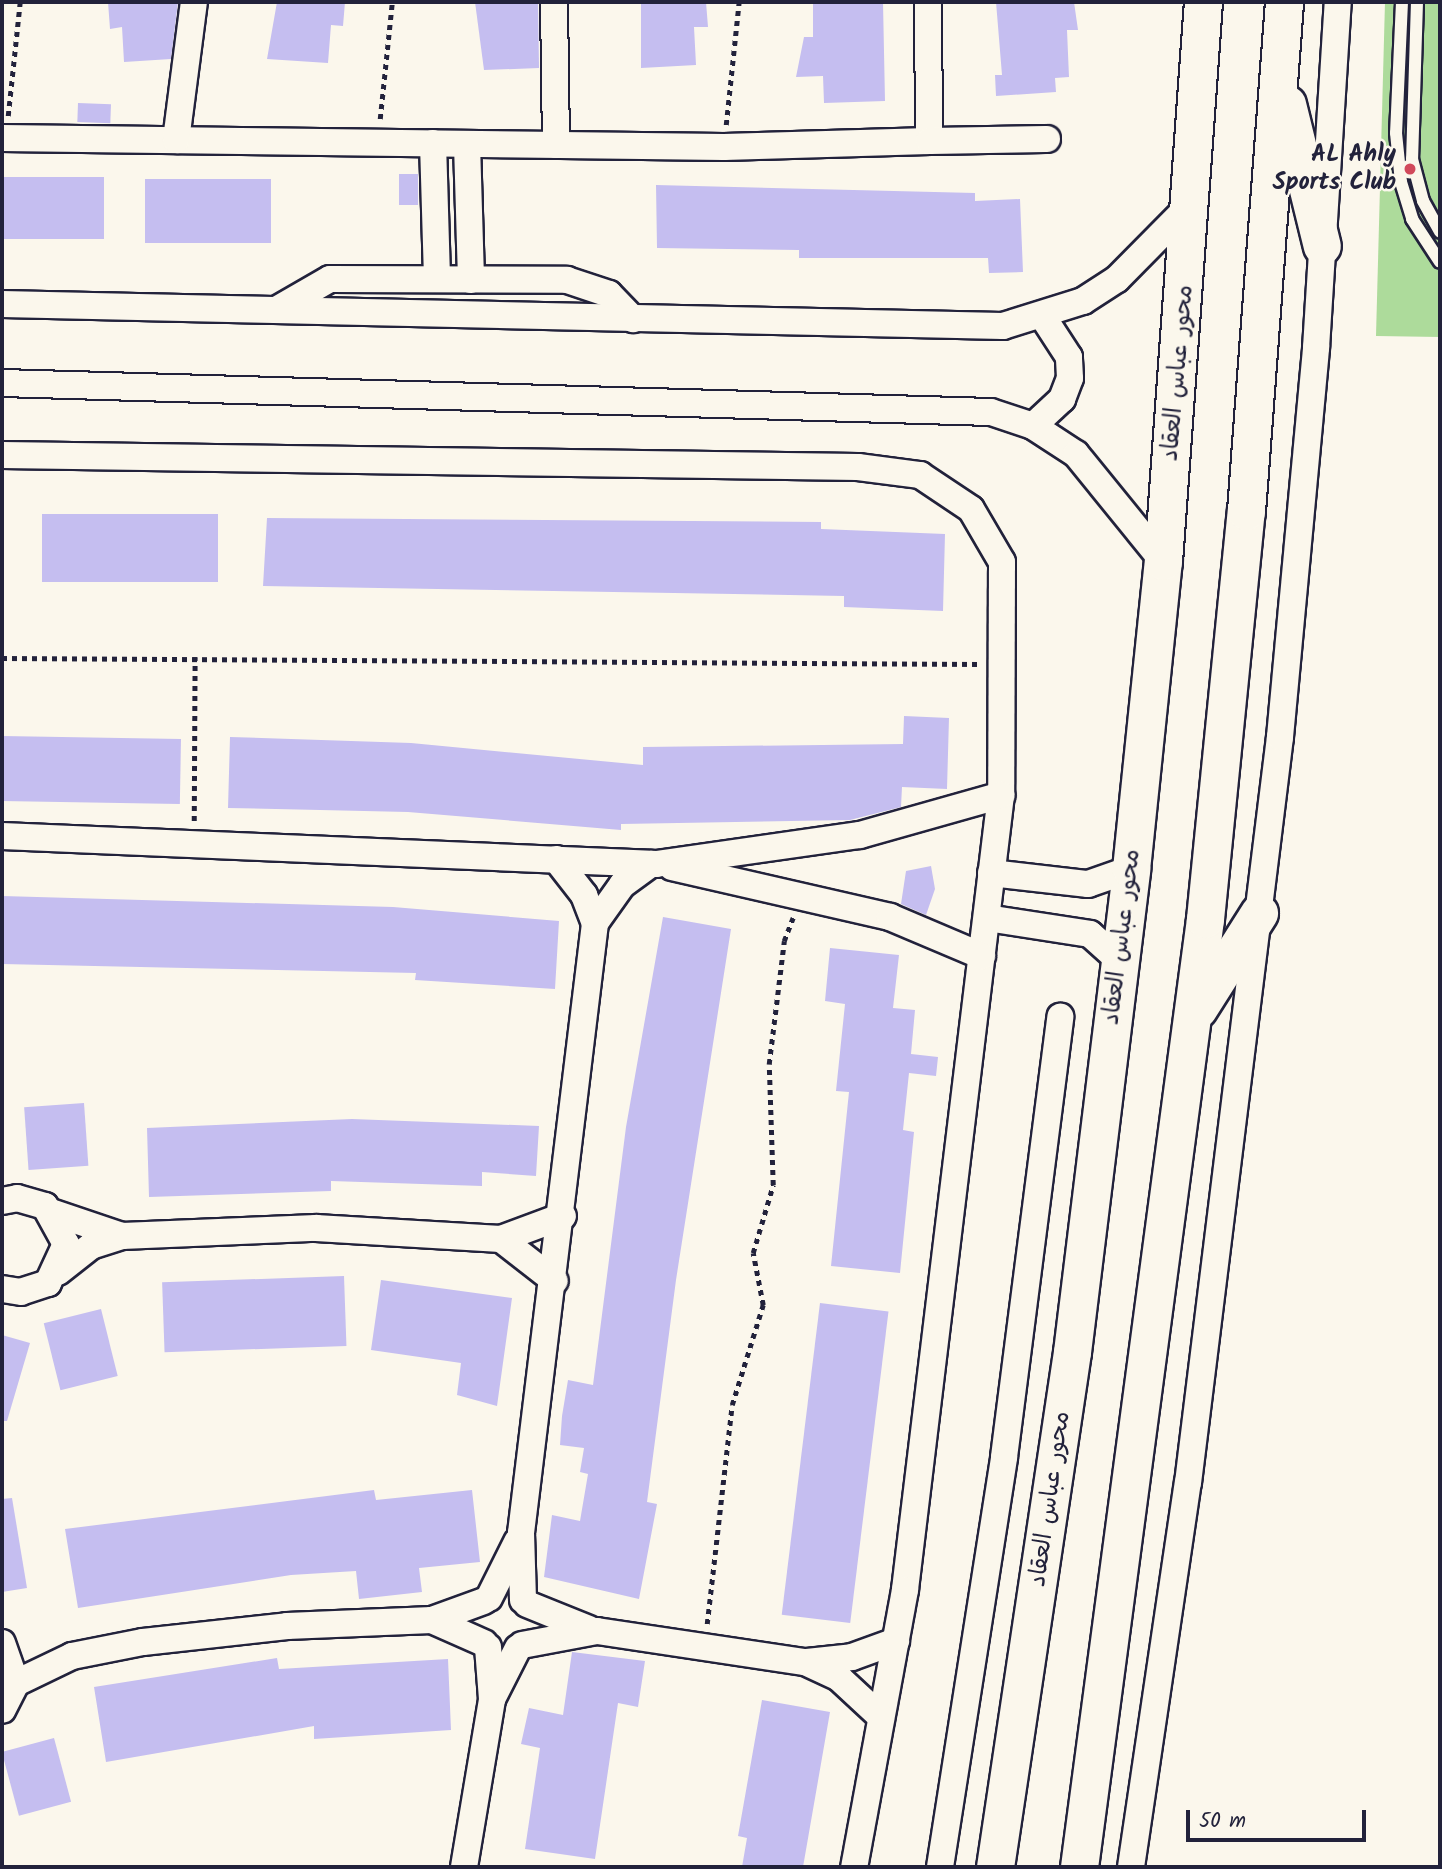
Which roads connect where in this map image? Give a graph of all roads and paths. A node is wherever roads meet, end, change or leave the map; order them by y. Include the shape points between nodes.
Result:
1 (20, 2) edge
2 (194, 2) edge
3 (392, 2) edge
4 (554, 2) edge
5 (739, 2) edge
6 (928, 2) edge
7 (1203, 2) edge
8 (1284, 2) edge
9 (1338, 2) edge
10 (1402, 2) edge
11 (1417, 2) edge
12 (1279, 72) junction
13 (4, 138) edge
14 (1047, 139) dead end
15 (176, 140) junction
16 (929, 141) junction
17 (378, 143) junction
18 (433, 143) junction
19 (467, 144) junction
20 (556, 145) junction
21 (724, 147) junction
22 (1192, 202) junction
23 (1440, 232) edge
24 (1322, 246) junction
25 (1440, 262) edge
26 (437, 279) junction
27 (471, 279) junction
28 (2, 304) edge
29 (276, 310) junction
30 (1043, 317) junction
31 (633, 319) junction
32 (2, 383) edge
33 (1033, 426) junction
34 (2, 455) edge
35 (1163, 561) junction
36 (195, 657) junction
37 (2, 658) edge
38 (1001, 664) junction
39 (1001, 795) junction
40 (2, 836) edge
41 (194, 841) junction
42 (556, 859) junction
43 (654, 864) junction
44 (1131, 869) junction
45 (991, 873) junction
46 (801, 898) junction
47 (1259, 913) junction
48 (987, 918) junction
49 (595, 923) junction
50 (982, 956) junction
51 (1119, 960) junction
52 (1060, 1017) dead end
53 (1192, 1019) junction
54 (2, 1201) edge
55 (51, 1212) junction
56 (563, 1216) junction
57 (122, 1236) junction
58 (502, 1239) junction
59 (58, 1272) junction
60 (555, 1281) junction
61 (2, 1289) edge
62 (521, 1534) junction
63 (486, 1600) junction
64 (525, 1602) junction
65 (432, 1620) junction
66 (597, 1631) junction
67 (896, 1641) junction
68 (2, 1643) edge
69 (705, 1644) junction
70 (486, 1645) junction
71 (520, 1647) junction
72 (72, 1656) junction
73 (805, 1662) junction
74 (16, 1683) junction
75 (492, 1699) junction
76 (2, 1710) edge
77 (881, 1717) junction
78 (464, 1867) edge
79 (854, 1867) edge
80 (940, 1867) edge
81 (995, 1867) edge
82 (1079, 1867) edge
83 (1131, 1867) edge

1 - 13 path
2 - 15 street
3 - 17 path
4 - 20 street
5 - 21 path
6 - 16 street
7 - 22 main road, محور عباس العقاد
8 - 12 main road
9 - 24 street
10 - 25 lane via 1396,132 1401,182 1412,219
11 - 23 lane via 1412,159 1423,201
12 - 24 main road
12 - 53 main road via 1246,511
13 - 15 street
14 - 16 street
15 - 17 street
16 - 21 street
17 - 18 street
18 - 19 street
18 - 26 street
19 - 20 street
19 - 27 street
20 - 21 street
22 - 30 street via 1117,279
22 - 35 main road, محور عباس العقاد
24 - 47 street
26 - 27 street
26 - 29 street via 330,279
27 - 31 street via 589,285 609,294
28 - 29 street
29 - 31 street
30 - 31 street via 956,326
30 - 33 street via 1069,357 1070,378 1062,399
32 - 33 street via 947,407
33 - 35 street via 1102,479
34 - 38 street via 858,467 920,475 971,509 1002,562
35 - 44 main road, محور عباس العقاد
36 - 37 path
36 - 38 path
36 - 41 path
38 - 39 street
39 - 43 street via 860,835
39 - 45 street
40 - 41 street
41 - 42 street
42 - 43 street
42 - 49 street via 584,895
43 - 46 street
43 - 49 street via 622,885
44 - 45 street via 1088,884
44 - 51 main road, محور عباس العقاد
45 - 48 street
46 - 50 street via 890,917
46 - 69 path via 784,941 769,1063 772,1185 753,1253 763,1305 732,1405
47 - 53 main road
47 - 83 street via 1188,1483
48 - 50 street
48 - 51 street via 1090,934
49 - 56 street
50 - 67 street
51 - 81 main road, محور عباس العقاد via 1072,1352
52 - 80 street via 1004,1457
53 - 82 main road
54 - 55 street via 32,1200
55 - 57 street
55 - 59 street via 66,1244
56 - 58 street
56 - 60 street
57 - 58 street via 316,1228
57 - 59 street via 91,1246
58 - 60 street
59 - 61 street via 36,1290
60 - 62 street
62 - 63 street
62 - 64 street
63 - 64 street via 506,1593
63 - 65 street
63 - 70 street via 475,1622
64 - 66 street
64 - 71 street via 534,1626
65 - 70 street
65 - 72 street via 215,1633
66 - 69 street
66 - 71 street
67 - 73 street via 852,1657
67 - 77 street
68 - 72 street
68 - 74 street
69 - 73 street
70 - 71 street
70 - 75 street
71 - 75 street
72 - 74 street
73 - 77 street via 839,1678
74 - 76 street
75 - 78 street
77 - 79 street

